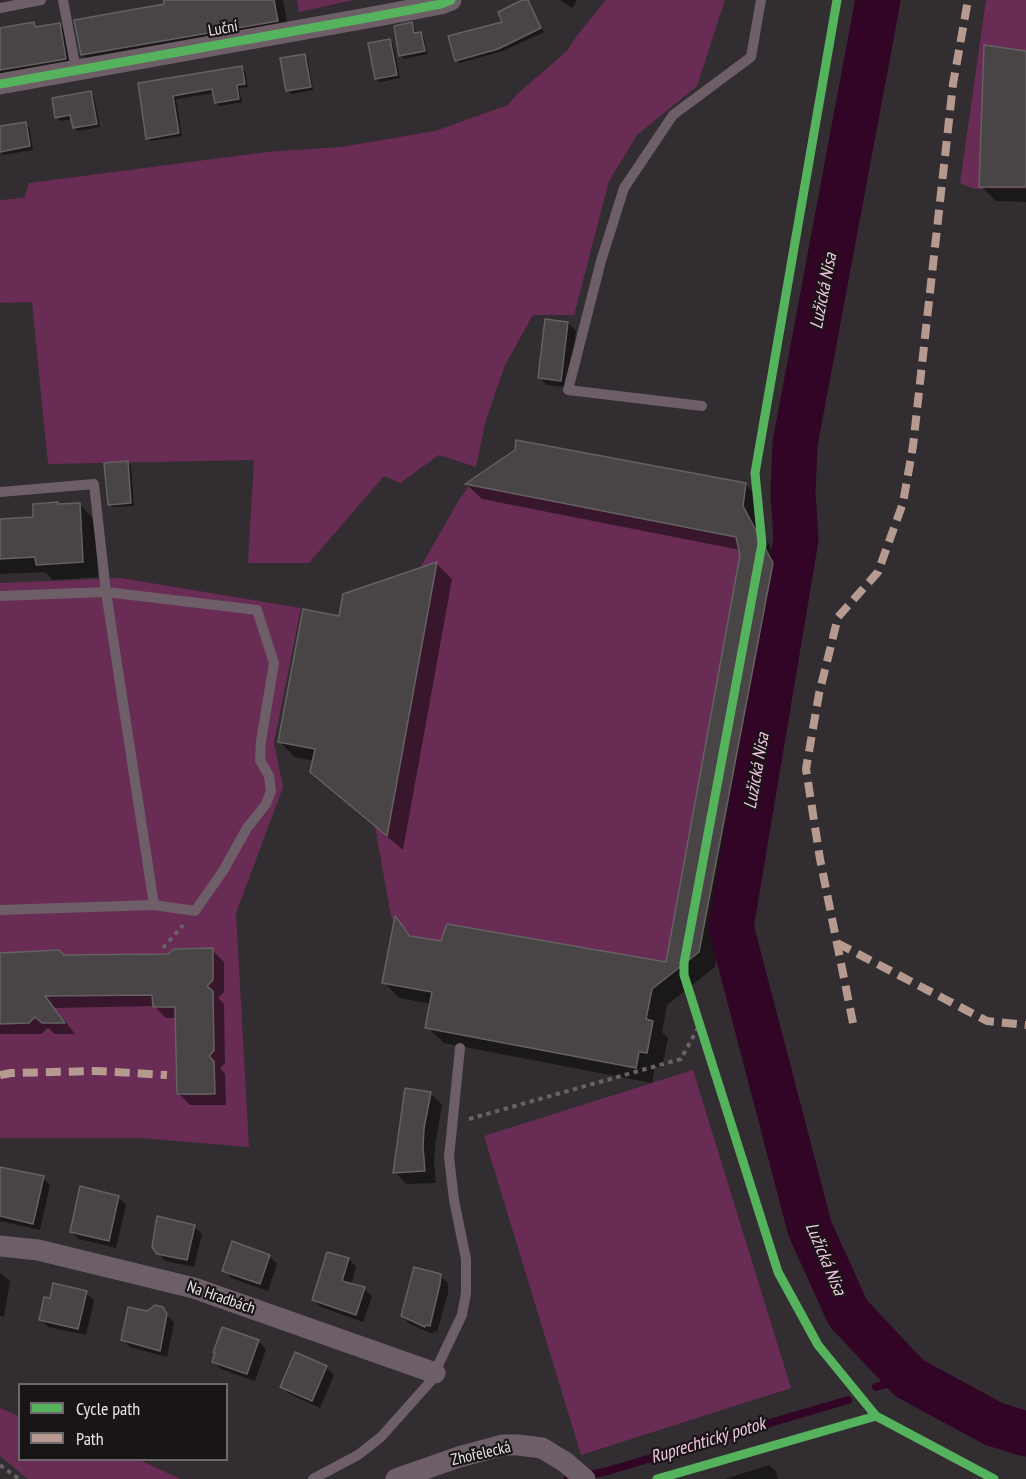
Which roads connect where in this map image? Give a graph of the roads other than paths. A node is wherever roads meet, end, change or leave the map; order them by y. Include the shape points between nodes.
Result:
1 (41, 0) edge
2 (63, 0) edge
3 (451, 0) edge
4 (761, 0) edge
5 (0, 8) edge
6 (377, 8) edge
7 (76, 70) junction
8 (0, 84) edge
9 (702, 406) dead end
10 (0, 492) edge
11 (106, 592) junction
12 (0, 596) edge
13 (154, 905) junction
14 (0, 910) edge
15 (460, 1048) dead end
16 (0, 1246) edge
17 (435, 1373) junction
18 (313, 1479) edge
19 (396, 1479) edge
20 (585, 1479) edge

1 - 5 lane
2 - 7 lane
3 - 6 street, Luční
4 - 9 lane via 751,57 673,115 624,188 568,390
6 - 7 street, Luční
7 - 8 street, Luční
10 - 11 lane via 94,484
11 - 12 lane
11 - 13 lane
11 - 13 lane via 257,610 274,663 261,741 260,760 269,776 271,791 266,804 195,911
13 - 14 lane
15 - 17 lane via 450,1157 466,1259 466,1293 462,1315
16 - 17 street, Na Hradbách via 38,1250 194,1288
17 - 18 lane via 381,1437 358,1455
19 - 20 street, Zhořelecká via 503,1445 542,1448

